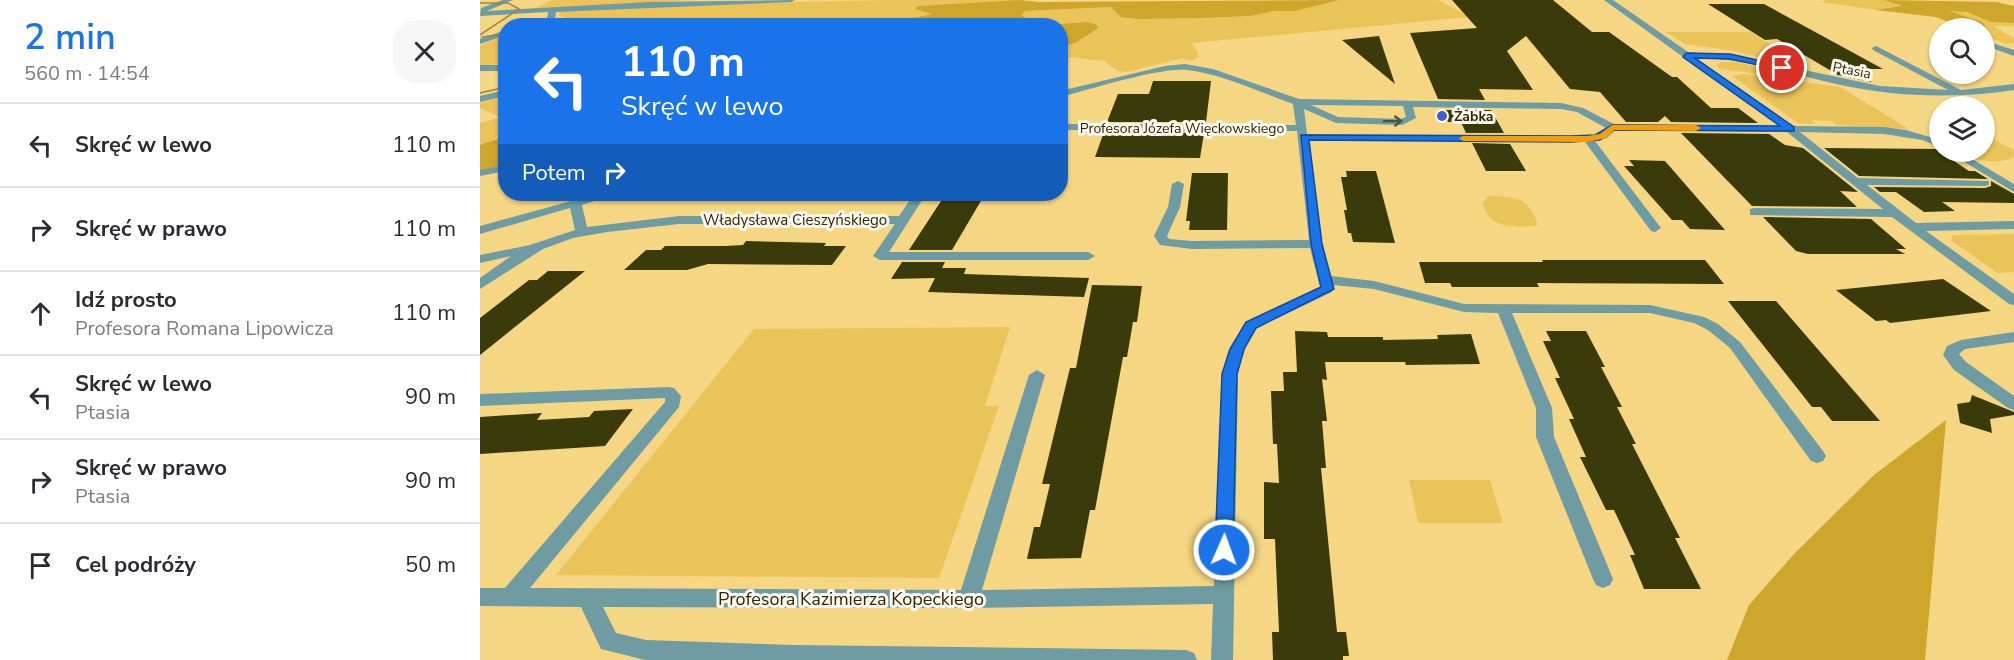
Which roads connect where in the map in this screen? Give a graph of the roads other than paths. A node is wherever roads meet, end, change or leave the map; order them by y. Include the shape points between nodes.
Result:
1 (509, 0) edge
2 (791, 0) edge
3 (1608, 0) edge
4 (520, 2) dead end
5 (552, 10) junction
6 (480, 13) edge
7 (492, 14) junction
8 (551, 18) edge
9 (480, 20) edge
10 (498, 35) edge
11 (480, 42) edge
12 (1995, 46) edge
13 (1876, 48) dead end
14 (2014, 53) edge
15 (1686, 55) junction
16 (480, 68) edge
17 (498, 68) edge
18 (2014, 87) edge
19 (1068, 92) edge
20 (1962, 94) junction
21 (498, 95) edge
22 (480, 99) edge
23 (1298, 102) junction
24 (1407, 103) junction
25 (1068, 127) edge
26 (1612, 128) junction
27 (1790, 129) junction
28 (1303, 133) junction
29 (1588, 139) junction
30 (1929, 140) edge
31 (1969, 162) edge
32 (498, 170) edge
33 (480, 173) edge
34 (1856, 181) junction
35 (1985, 183) dead end
36 (1178, 184) dead end
37 (2014, 189) edge
38 (582, 201) edge
39 (915, 201) edge
40 (575, 203) junction
41 (1754, 212) dead end
42 (1896, 213) junction
43 (902, 220) junction
44 (2014, 225) edge
45 (1912, 227) junction
46 (1655, 228) dead end
47 (480, 230) edge
48 (582, 234) junction
49 (1316, 244) junction
50 (535, 247) junction
51 (1088, 256) dead end
52 (480, 259) edge
53 (1327, 280) junction
54 (480, 285) edge
55 (2014, 302) edge
56 (1503, 308) junction
57 (2014, 337) edge
58 (1037, 375) dead end
59 (480, 400) edge
60 (2014, 404) edge
61 (1817, 456) dead end
62 (1603, 579) dead end
63 (1222, 595) junction
64 (480, 597) edge
65 (510, 597) junction
66 (588, 598) junction
67 (969, 600) junction
68 (793, 658) edge
69 (1186, 660) edge
70 (1222, 660) edge

1 - 6 street
2 - 5 street
3 - 15 street
4 - 7 street
5 - 7 street
5 - 8 street
6 - 7 street
7 - 9 street
10 - 11 street
12 - 14 street
13 - 20 street
15 - 20 street, Ptasia via 1736,57 1898,92
15 - 27 street
16 - 17 street
18 - 20 street, Ptasia
19 - 23 street via 1185,67 1209,71
21 - 22 street
23 - 24 street
23 -> 24 street via 1336,120 1402,122 1411,118
23 - 28 street, Profesora Józefa Więckowskiego
24 - 26 street via 1571,107
25 - 28 street, Profesora Józefa Więckowskiego
26 - 27 street
26 - 29 street via 1603,136
27 - 30 street via 1867,130
27 - 34 street
28 - 29 street, Profesora Józefa Więckowskiego
28 - 49 street, Profesora Józefa Więckowskiego
29 - 46 street
31 - 37 street
32 - 33 street
34 - 35 street
34 - 42 street
36 - 49 street via 1174,207 1161,236 1165,242
38 - 40 street
39 - 43 street
40 - 47 street
40 - 48 street
41 - 42 street
42 - 45 street
43 - 48 street, Władysława Cieszyńskiego via 679,220
43 - 51 street, Władysława Cieszyńskiego via 880,256
44 - 45 street
45 - 55 street
48 - 50 street, Władysława Cieszyńskiego
49 - 53 street, Profesora Józefa Więckowskiego
50 - 52 street, Władysława Cieszyńskiego
50 - 54 street, Władysława Cieszyńskiego
53 - 56 street via 1374,285 1464,308
53 - 63 street via 1327,289 1251,325 1237,349 1230,374
56 - 61 street via 1650,309 1699,320 1736,345
56 - 62 street via 1544,408 1545,437
57 - 60 street via 1961,345 1952,349 1951,355 1960,366
58 - 67 street
59 - 65 street via 653,392 673,396 673,403
63 - 67 street, Profesora Kazimierza Kopeckiego
63 - 70 street
64 - 65 street, Profesora Kazimierza Kopeckiego
65 - 66 street, Profesora Kazimierza Kopeckiego
66 - 67 street, Profesora Kazimierza Kopeckiego
66 - 68 street via 609,642 646,650
68 - 69 street

